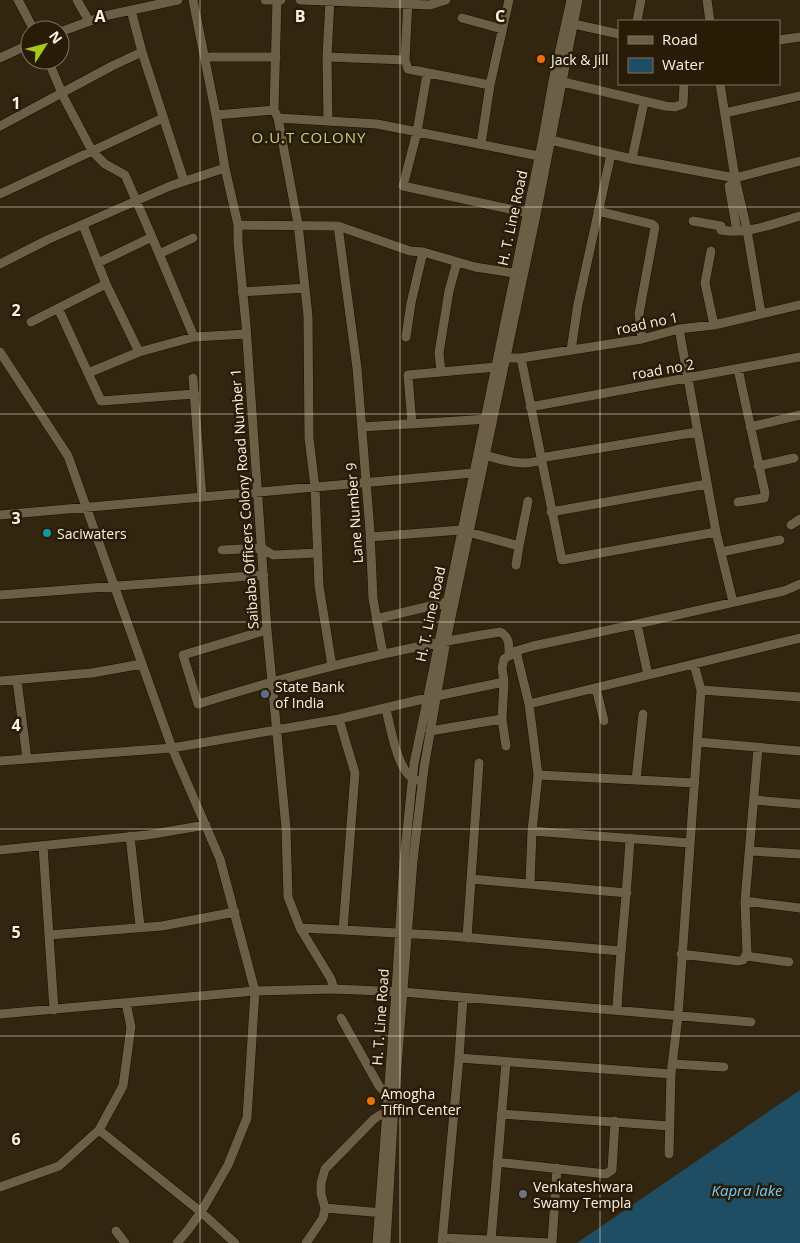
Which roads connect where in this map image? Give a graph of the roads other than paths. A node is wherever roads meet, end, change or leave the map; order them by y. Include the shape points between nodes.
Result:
1 (18, 0) edge
2 (77, 0) edge
3 (178, 0) edge
4 (193, 0) edge
5 (265, 0) edge
6 (279, 0) edge
7 (300, 0) edge
8 (446, 0) edge
9 (509, 0) edge
10 (571, 0) edge
11 (578, 0) edge
12 (641, 0) edge
13 (707, 0) edge
14 (330, 1) edge
15 (409, 2) edge
16 (130, 10) junction
17 (462, 18) dead end
18 (29, 20) edge
19 (637, 20) edge
20 (710, 20) edge
21 (89, 21) junction
22 (570, 23) junction
23 (70, 28) edge
24 (502, 29) junction
25 (618, 34) edge
26 (800, 37) edge
27 (780, 40) edge
28 (20, 49) edge
29 (142, 52) junction
30 (276, 57) junction
31 (327, 57) junction
32 (0, 58) edge
33 (205, 59) junction
34 (405, 60) junction
35 (52, 70) edge
36 (427, 74) junction
37 (563, 82) junction
38 (490, 85) junction
39 (684, 85) edge
40 (720, 85) edge
41 (62, 93) junction
42 (800, 96) edge
43 (644, 102) junction
44 (725, 113) junction
45 (276, 114) junction
46 (216, 115) junction
47 (163, 118) junction
48 (328, 120) junction
49 (0, 126) edge
50 (417, 132) junction
51 (547, 140) junction
52 (481, 144) junction
53 (92, 151) junction
54 (611, 154) junction
55 (544, 157) junction
56 (632, 159) junction
57 (800, 161) edge
58 (225, 168) junction
59 (184, 181) junction
60 (736, 182) junction
61 (0, 194) edge
62 (136, 201) junction
63 (598, 211) junction
64 (532, 214) junction
65 (800, 216) edge
66 (693, 221) dead end
67 (298, 224) junction
68 (82, 225) junction
69 (238, 225) junction
70 (338, 226) junction
71 (747, 230) junction
72 (737, 231) junction
73 (152, 237) junction
74 (193, 238) dead end
75 (711, 251) dead end
76 (423, 252) junction
77 (159, 254) junction
78 (456, 262) junction
79 (98, 263) junction
80 (0, 264) edge
81 (519, 274) junction
82 (106, 284) junction
83 (305, 288) junction
84 (242, 292) junction
85 (800, 305) edge
86 (58, 308) junction
87 (761, 313) junction
88 (31, 322) dead end
89 (714, 326) junction
90 (679, 329) junction
91 (246, 334) junction
92 (194, 337) junction
93 (406, 338) dead end
94 (642, 339) junction
95 (571, 350) junction
96 (0, 352) edge
97 (139, 352) junction
98 (502, 357) junction
99 (800, 357) edge
100 (521, 358) junction
101 (496, 367) junction
102 (738, 369) junction
103 (441, 372) junction
104 (88, 373) junction
105 (193, 378) dead end
106 (688, 379) junction
107 (195, 394) junction
108 (530, 407) junction
109 (800, 415) edge
110 (484, 419) junction
111 (494, 419) junction
112 (412, 424) junction
113 (362, 427) junction
114 (750, 427) junction
115 (697, 432) junction
116 (481, 454) junction
117 (794, 458) dead end
118 (541, 460) junction
119 (758, 466) junction
120 (477, 474) junction
121 (366, 483) junction
122 (707, 484) junction
123 (315, 487) junction
124 (258, 491) junction
125 (202, 496) junction
126 (528, 501) dead end
127 (738, 502) dead end
128 (86, 506) junction
129 (551, 512) junction
130 (0, 515) edge
131 (800, 519) edge
132 (791, 525) dead end
133 (465, 531) junction
134 (716, 532) junction
135 (370, 537) junction
136 (780, 540) dead end
137 (519, 546) junction
138 (262, 548) junction
139 (222, 550) dead end
140 (721, 552) junction
141 (318, 553) junction
142 (516, 565) dead end
143 (264, 574) junction
144 (800, 584) edge
145 (114, 586) junction
146 (0, 595) edge
147 (451, 601) junction
148 (733, 602) junction
149 (376, 619) junction
150 (636, 624) junction
151 (267, 630) junction
152 (800, 638) edge
153 (442, 642) junction
154 (383, 654) junction
155 (512, 654) junction
156 (142, 664) junction
157 (694, 664) junction
158 (332, 666) junction
159 (648, 675) junction
160 (17, 680) junction
161 (0, 681) edge
162 (271, 681) junction
163 (504, 682) junction
164 (596, 688) junction
165 (701, 690) junction
166 (432, 697) junction
167 (800, 697) edge
168 (529, 704) junction
169 (386, 709) junction
170 (643, 714) dead end
171 (339, 719) junction
172 (502, 719) junction
173 (604, 721) dead end
174 (276, 730) junction
175 (430, 731) junction
176 (698, 742) junction
177 (506, 746) dead end
178 (172, 748) junction
179 (758, 748) junction
180 (800, 751) edge
181 (26, 759) junction
182 (0, 761) edge
183 (479, 763) dead end
184 (538, 775) junction
185 (412, 779) junction
186 (636, 780) junction
187 (422, 782) junction
188 (695, 783) junction
189 (754, 800) junction
190 (800, 804) edge
191 (206, 825) junction
192 (532, 831) junction
193 (130, 836) junction
194 (630, 838) junction
195 (689, 843) junction
196 (42, 846) junction
197 (0, 850) edge
198 (750, 851) junction
199 (800, 854) edge
200 (471, 879) junction
201 (530, 884) junction
202 (627, 893) junction
203 (745, 901) junction
204 (800, 908) edge
205 (235, 912) junction
206 (140, 926) junction
207 (300, 928) junction
208 (344, 930) junction
209 (404, 934) junction
210 (49, 935) junction
211 (467, 938) junction
212 (620, 951) junction
213 (681, 954) junction
214 (746, 956) junction
215 (789, 962) dead end
216 (334, 989) junction
217 (255, 991) junction
218 (400, 992) junction
219 (463, 998) junction
220 (126, 1004) junction
221 (617, 1009) junction
222 (54, 1010) junction
223 (0, 1014) edge
224 (678, 1016) junction
225 (341, 1018) dead end
226 (751, 1022) dead end
227 (459, 1058) junction
228 (506, 1062) junction
229 (672, 1064) junction
230 (724, 1067) dead end
231 (671, 1074) junction
232 (391, 1096) junction
233 (390, 1113) junction
234 (501, 1114) junction
235 (615, 1121) junction
236 (670, 1126) junction
237 (99, 1130) junction
238 (669, 1154) dead end
239 (497, 1162) junction
240 (557, 1168) junction
241 (0, 1187) edge
242 (325, 1208) junction
243 (201, 1212) junction
244 (383, 1212) junction
245 (116, 1231) dead end
246 (442, 1240) edge
247 (491, 1240) junction
248 (125, 1243) edge
249 (176, 1243) edge
250 (235, 1243) edge
251 (306, 1243) edge
252 (377, 1243) edge
253 (386, 1243) edge

1 - 18 street
2 - 21 street
3 - 16 street
4 - 33 street, Saibaba Officers Colony Road Number 1
5 - 6 street
6 - 30 street
7 - 14 street
8 - 15 street via 430,5
9 - 24 street
10 - 22 street, H. T. Line Road
11 - 22 street, H. T. Line Road
12 - 19 street
13 - 20 street
14 - 15 street
14 - 31 street
15 - 34 street
16 - 21 street
16 - 29 street
17 - 24 street
21 - 23 street
22 - 25 street
22 - 37 street, H. T. Line Road
22 - 51 street, H. T. Line Road via 553,82
24 - 38 street
26 - 27 street
28 - 32 street
29 - 41 street
29 - 47 street
30 - 33 street
30 - 45 street
31 - 34 street
31 - 48 street
33 - 46 street, Saibaba Officers Colony Road Number 1
34 - 36 street via 408,68
35 - 41 street
36 - 38 street
36 - 50 street
37 - 43 street
37 - 51 street, H. T. Line Road
38 - 52 street
39 - 43 street via 682,104 675,107
40 - 44 street
41 - 49 street
41 - 53 street
42 - 44 street
43 - 56 street
44 - 60 street
45 - 46 street
45 - 48 street
45 - 67 street
46 - 58 street, Saibaba Officers Colony Road Number 1
47 - 53 street
47 - 59 street
48 - 50 street via 377,124
50 - 52 street
50 - 64 street via 404,186
51 - 54 street
51 - 55 street, H. T. Line Road
52 - 55 street
53 - 61 street
53 - 62 street via 105,164 125,175
54 - 56 street
54 - 63 street
55 - 64 street, H. T. Line Road
56 - 60 street
57 - 60 street
58 - 59 street
58 - 69 street, Saibaba Officers Colony Road Number 1
59 - 62 street
60 - 71 street
60 - 72 street via 729,186
62 - 68 street
62 - 73 street
63 - 94 street via 655,227 639,314
63 - 95 street
64 - 81 street, H. T. Line Road
65 - 71 street
66 - 72 street via 720,226 721,230
67 - 69 street
67 - 70 street
67 - 83 street
68 - 79 street
68 - 80 street
69 - 84 street, Saibaba Officers Colony Road Number 1
70 - 76 street via 410,251
70 - 113 street, Lane Number 9
71 - 72 street
71 - 87 street
73 - 77 street
73 - 79 street
74 - 77 street
75 - 89 street via 705,283
76 - 78 street
76 - 93 street
77 - 92 street
78 - 81 street
78 - 103 street via 439,353
79 - 82 street
81 - 98 street, H. T. Line Road
82 - 86 street
82 - 97 street
83 - 84 street
83 - 123 street via 309,438
84 - 91 street, Saibaba Officers Colony Road Number 1
85 - 87 street, road no 1
86 - 88 street
86 - 104 street
87 - 89 street, road no 1
89 - 90 street, road no 1
90 - 94 street, road no 1
90 - 106 street
91 - 92 street
91 - 124 street, Saibaba Officers Colony Road Number 1
92 - 97 street
94 - 95 street, road no 1
95 - 100 street, road no 1
96 - 128 street via 68,456
97 - 104 street
98 - 100 street, road no 1
98 - 101 street, H. T. Line Road
98 - 111 street, H. T. Line Road
99 - 102 street, road no 2
100 - 108 street
101 - 103 street
101 - 110 street, H. T. Line Road
102 - 106 street, road no 2
102 - 114 street
103 - 112 street via 408,375
104 - 107 street via 101,401
105 - 107 street
106 - 108 street, road no 2
106 - 115 street
107 - 125 street
108 - 118 street
109 - 114 street
110 - 111 street
110 - 112 street
110 - 116 street, H. T. Line Road
111 - 116 street, H. T. Line Road
112 - 113 street
113 - 121 street, Lane Number 9
114 - 119 street
115 - 118 street
115 - 122 street
116 - 118 street via 520,463
116 - 120 street, H. T. Line Road
117 - 119 street
118 - 129 street
119 - 127 street via 764,498
120 - 121 street
120 - 133 street, H. T. Line Road
121 - 123 street
121 - 135 street, Lane Number 9
122 - 129 street
122 - 134 street
123 - 124 street
123 - 141 street
124 - 125 street
124 - 138 street, Saibaba Officers Colony Road Number 1
125 - 128 street
126 - 137 street
128 - 130 street
128 - 145 street
129 - 134 street via 562,560
131 - 132 street
133 - 135 street
133 - 137 street
133 - 147 street, H. T. Line Road
134 - 140 street
135 - 149 street, Lane Number 9
136 - 140 street
137 - 142 street
138 - 139 street
138 - 141 street via 273,555
138 - 143 street, Saibaba Officers Colony Road Number 1
140 - 148 street
141 - 158 street via 319,586
143 - 145 street
143 - 151 street, Saibaba Officers Colony Road Number 1
144 - 148 street via 784,591
145 - 146 street
145 - 156 street
147 - 149 street
147 - 153 street, H. T. Line Road
148 - 150 street
149 - 154 street, Lane Number 9
150 - 155 street via 553,641
150 - 159 street
151 - 162 street, Saibaba Officers Colony Road Number 1
151 - 162 street via 183,655 198,704
152 - 157 street
153 - 154 street
153 - 155 street via 500,632 505,634
153 - 166 street, H. T. Line Road
154 - 158 street
155 - 163 street via 504,659
155 - 168 street
156 - 160 street via 92,673
156 - 178 street
157 - 159 street
157 - 165 street
158 - 162 street
159 - 164 street
160 - 161 street
160 - 181 street
162 - 174 street, Saibaba Officers Colony Road Number 1
163 - 166 street
163 - 172 street
164 - 168 street
164 - 173 street
165 - 167 street
165 - 176 street
166 - 169 street
166 - 175 street, H. T. Line Road
166 - 185 street, H. T. Line Road
168 - 184 street
169 - 171 street
169 - 185 street via 403,768
170 - 186 street
171 - 174 street
171 - 208 street via 355,773
172 - 175 street
172 - 177 street
174 - 178 street
174 - 207 street, Saibaba Officers Colony Road Number 1 via 286,828 288,897
175 - 187 street, H. T. Line Road
176 - 179 street
176 - 188 street
178 - 181 street
178 - 191 street
179 - 180 street
179 - 189 street
181 - 182 street
183 - 200 street
184 - 186 street
184 - 192 street
185 - 187 street
185 - 209 street, H. T. Line Road via 404,860
186 - 188 street
187 - 209 street, H. T. Line Road
188 - 195 street
189 - 190 street
189 - 198 street
191 - 193 street
191 - 205 street via 220,859
192 - 194 street
192 - 201 street
193 - 196 street
193 - 206 street
194 - 195 street
194 - 202 street
195 - 213 street
196 - 197 street
196 - 210 street
198 - 199 street
198 - 203 street
200 - 201 street
200 - 211 street
201 - 202 street
202 - 212 street
203 - 204 street
203 - 214 street
205 - 206 street via 162,926
205 - 217 street
206 - 210 street
207 - 208 street
207 - 216 street, Saibaba Officers Colony Road Number 1
208 - 209 street
209 - 211 street
209 - 218 street, H. T. Line Road
210 - 222 street
211 - 212 street
212 - 221 street
213 - 214 street via 739,961
213 - 224 street
214 - 215 street
216 - 217 street
216 - 218 street
217 - 220 street
217 - 243 street via 247,1118 228,1165
218 - 219 street
218 - 232 street, H. T. Line Road
219 - 221 street
219 - 227 street
220 - 222 street
220 - 237 street via 131,1026 123,1086
221 - 224 street
222 - 223 street
224 - 226 street
224 - 229 street
225 - 232 street via 379,1086
227 - 228 street
227 - 246 street
228 - 231 street
228 - 234 street
229 - 230 street
229 - 231 street
231 - 236 street
232 - 233 street, H. T. Line Road
233 - 242 street via 374,1119 325,1169 321,1194
233 - 244 street, H. T. Line Road
234 - 235 street
234 - 239 street
235 - 236 street
235 - 240 street via 612,1170 606,1174
236 - 238 street
237 - 241 street via 59,1166
237 - 243 street
239 - 240 street
239 - 247 street
240 - 247 street via 552,1243
242 - 244 street
242 - 251 street via 323,1218
243 - 249 street
243 - 250 street
244 - 252 street, H. T. Line Road
244 - 253 street, H. T. Line Road
245 - 248 street
246 - 247 street

